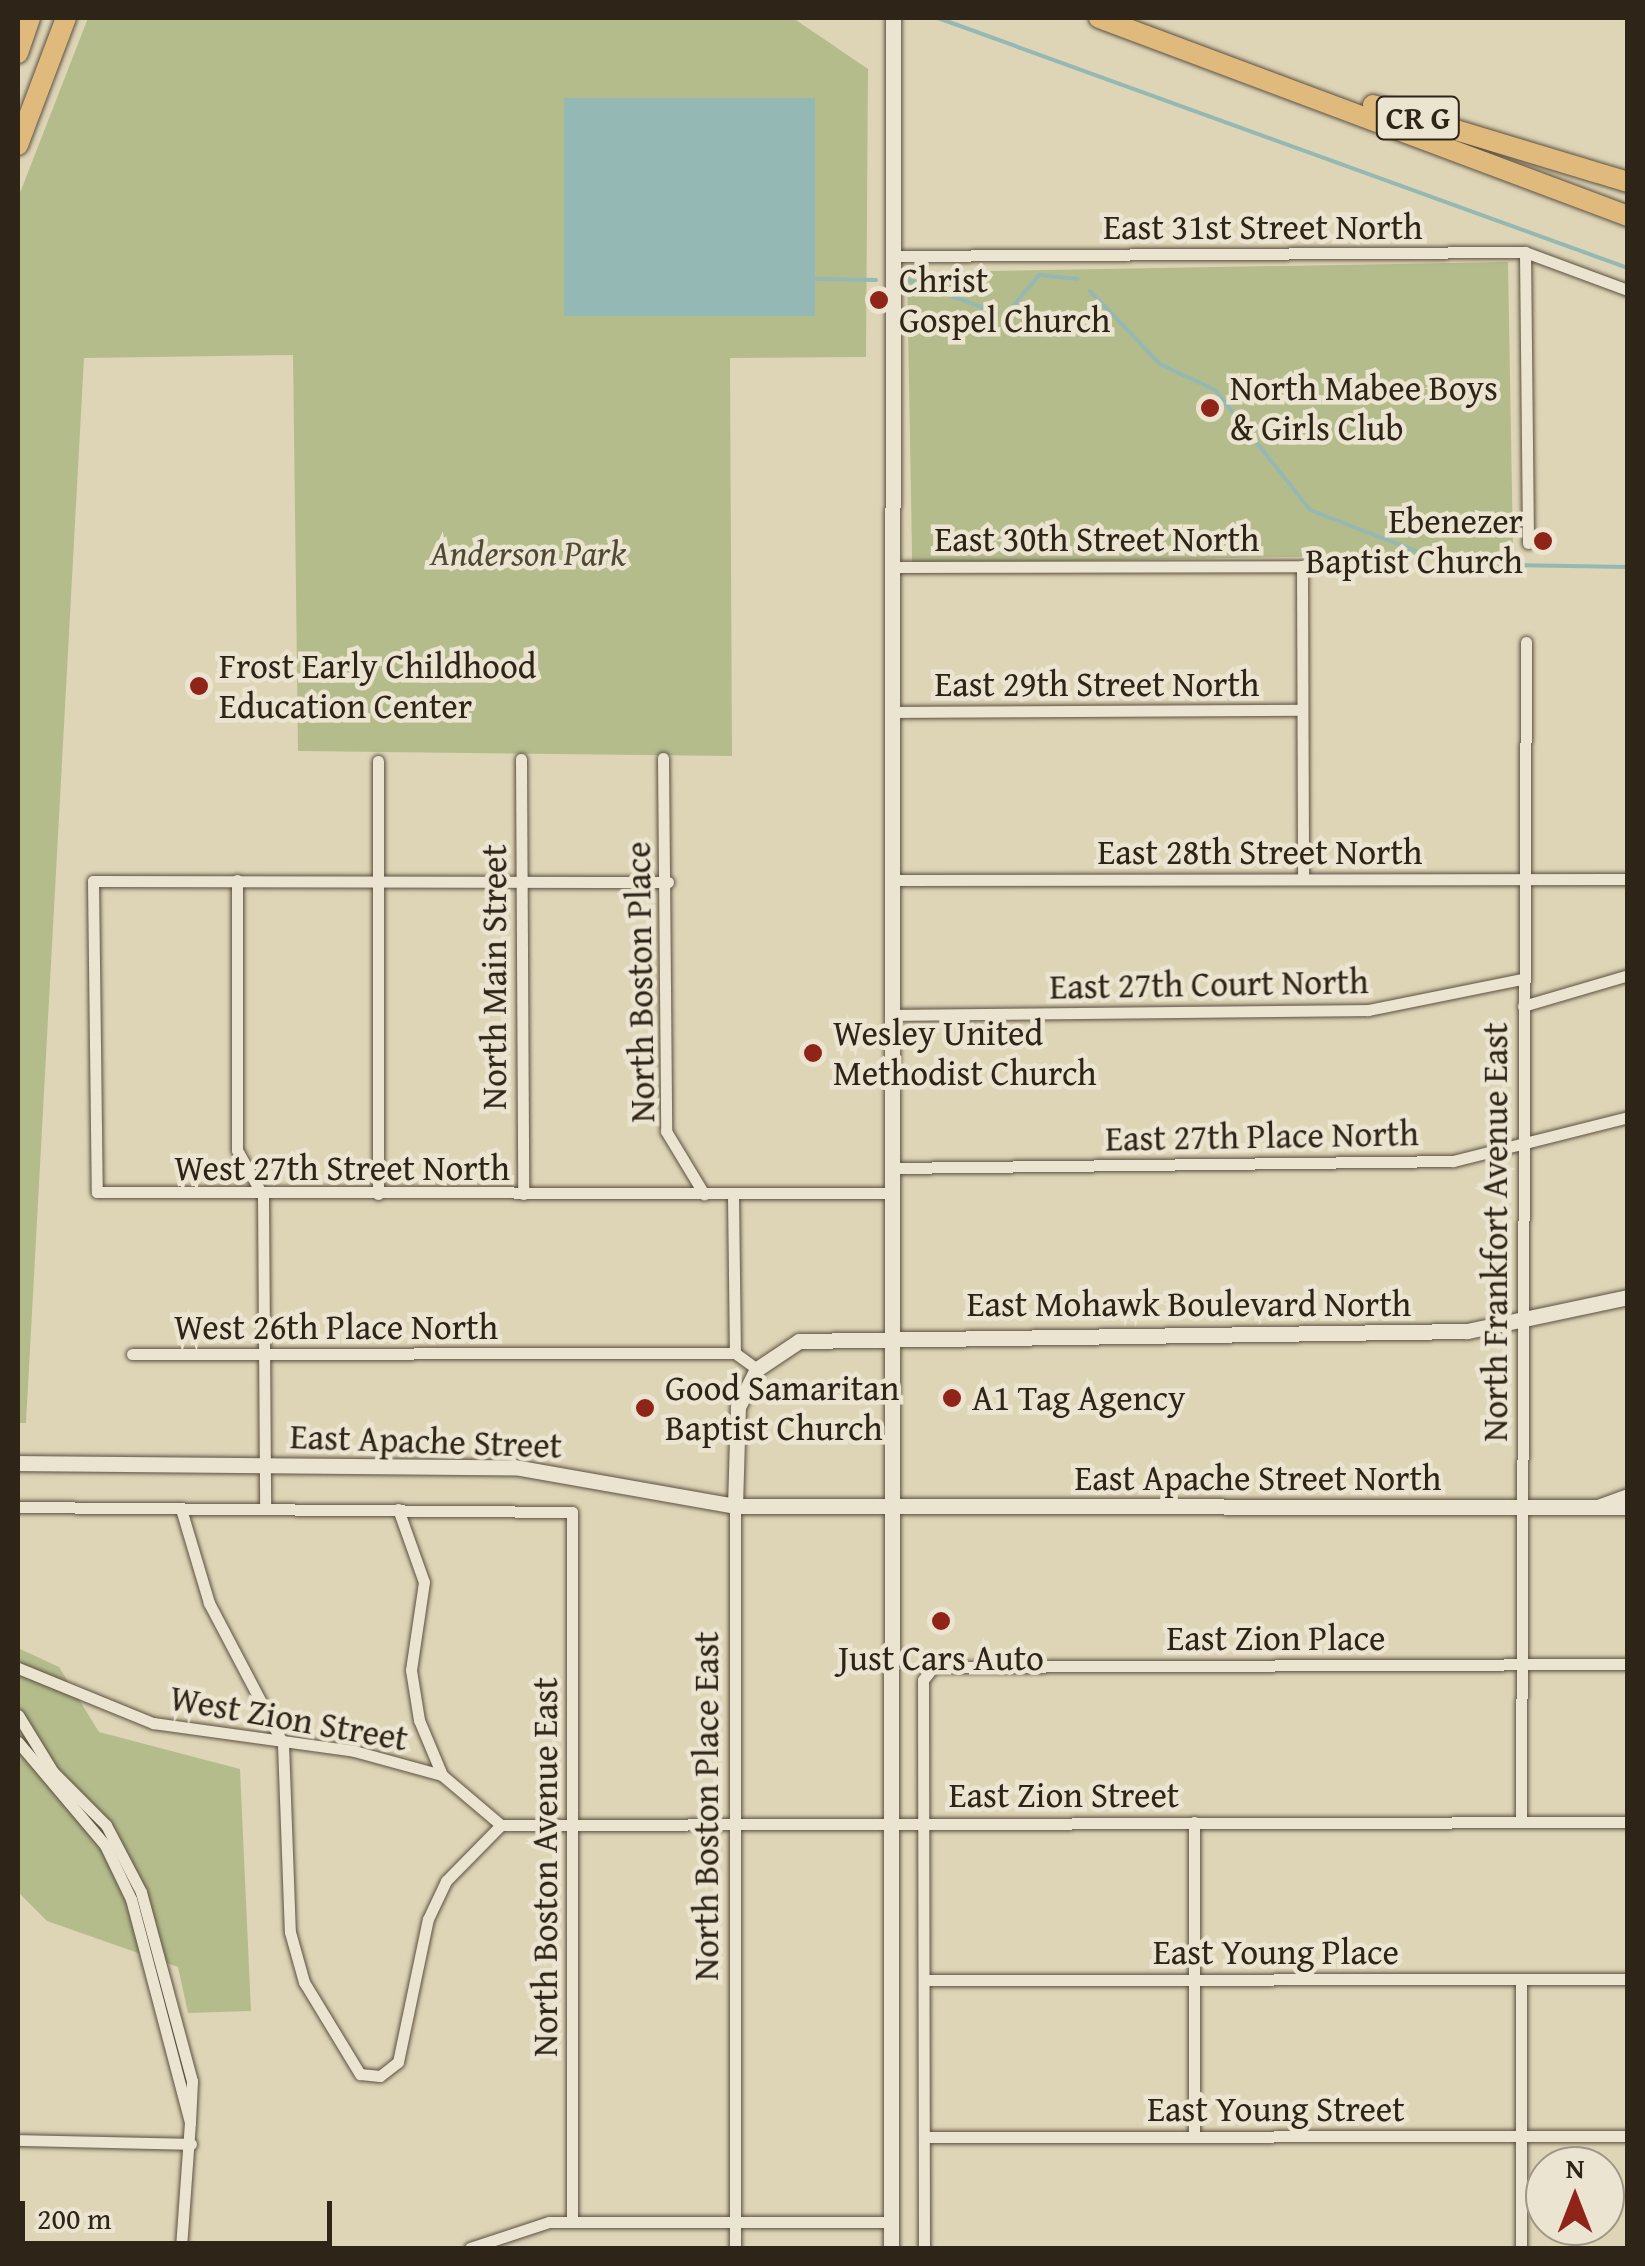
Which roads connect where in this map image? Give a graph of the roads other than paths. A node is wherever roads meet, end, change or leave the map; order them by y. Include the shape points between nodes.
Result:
1 (30, 18) edge
2 (66, 18) edge
3 (892, 18) edge
4 (1098, 18) edge
5 (18, 53) edge
6 (1240, 71) junction
7 (18, 146) edge
8 (1628, 182) edge
9 (1628, 216) edge
10 (1525, 252) junction
11 (892, 256) junction
12 (1628, 290) edge
13 (1528, 543) dead end
14 (891, 567) junction
15 (1526, 642) dead end
16 (1302, 710) junction
17 (892, 712) junction
18 (663, 758) dead end
19 (521, 759) dead end
20 (378, 761) dead end
21 (379, 879) junction
22 (521, 879) junction
23 (1524, 879) junction
24 (1628, 879) edge
25 (237, 880) junction
26 (893, 880) junction
27 (1303, 880) junction
28 (668, 882) junction
29 (1628, 975) edge
30 (1522, 978) junction
31 (1524, 1006) junction
32 (892, 1014) junction
33 (1628, 1117) edge
34 (1524, 1148) junction
35 (892, 1168) junction
36 (892, 1193) junction
37 (378, 1194) junction
38 (523, 1194) junction
39 (704, 1194) junction
40 (734, 1194) junction
41 (263, 1196) junction
42 (1628, 1297) edge
43 (1522, 1325) junction
44 (892, 1335) junction
45 (736, 1353) junction
46 (132, 1354) dead end
47 (263, 1354) junction
48 (757, 1369) junction
49 (18, 1463) edge
50 (263, 1465) junction
51 (1628, 1494) edge
52 (18, 1506) edge
53 (736, 1506) junction
54 (1592, 1507) junction
55 (181, 1508) junction
56 (398, 1508) junction
57 (889, 1508) junction
58 (1522, 1508) junction
59 (1628, 1508) edge
60 (265, 1509) junction
61 (572, 1512) joint
62 (1628, 1664) edge
63 (1521, 1665) junction
64 (18, 1668) edge
65 (18, 1715) edge
66 (18, 1742) edge
67 (283, 1744) junction
68 (442, 1775) junction
69 (1194, 1822) junction
70 (1522, 1822) junction
71 (1628, 1822) edge
72 (890, 1823) junction
73 (501, 1824) junction
74 (573, 1824) junction
75 (924, 1824) junction
76 (736, 1825) junction
77 (1521, 1979) junction
78 (1628, 1979) edge
79 (924, 1980) junction
80 (1196, 1980) junction
81 (190, 2122) junction
82 (1521, 2136) junction
83 (1628, 2136) edge
84 (924, 2137) junction
85 (1194, 2138) junction
86 (18, 2140) edge
87 (191, 2144) junction
88 (572, 2221) junction
89 (736, 2221) junction
90 (890, 2222) junction
91 (182, 2248) edge
92 (470, 2248) edge
93 (735, 2248) edge
94 (890, 2248) edge
95 (924, 2248) edge
96 (1520, 2248) edge

1 - 5 highway
2 - 7 highway
3 - 11 main road
4 - 6 highway, CR G
6 - 8 highway, CR G
6 - 9 highway, CR G
10 - 11 street, East 31st Street North
10 - 12 street, East 31st Street North
10 - 13 street
11 - 14 main road
14 - 16 street, East 30th Street North via 1302,566
14 - 17 main road
15 - 23 street, North Frankfort Avenue East
16 - 17 street, East 29th Street North
16 - 27 street
17 - 26 main road
18 - 28 street, North Boston Place
19 - 22 street, North Main Street
20 - 21 street
21 - 22 street
21 - 25 street
21 - 37 street
22 - 28 street
22 - 38 street, North Main Street
23 - 24 street, East 28th Street North
23 - 27 street, East 28th Street North
23 - 30 street, North Frankfort Avenue East
25 - 41 street via 237,1150
25 - 41 street, West 27th Street North via 93,882 98,1192
26 - 27 street, East 28th Street North
26 - 32 main road
28 - 39 street, North Boston Place via 666,1130
29 - 31 street
30 - 31 street, North Frankfort Avenue East
30 - 32 street, East 27th Court North via 1368,1010
31 - 34 street, North Frankfort Avenue East
32 - 35 main road
33 - 34 street, East 27th Place North
34 - 35 street, East 27th Place North via 1453,1161
34 - 43 street, North Frankfort Avenue East
35 - 36 main road
36 - 40 street, West 27th Street North
36 - 44 main road
37 - 38 street, West 27th Street North
37 - 41 street, West 27th Street North
38 - 39 street, West 27th Street North
39 - 40 street, West 27th Street North
40 - 45 street
41 - 47 street
42 - 43 main road, East Mohawk Boulevard North
43 - 44 main road, East Mohawk Boulevard North
43 - 58 street, North Frankfort Avenue East
44 - 48 main road, East Mohawk Boulevard North via 800,1341
44 - 57 main road
45 - 47 street, West 26th Place North
45 - 48 street
46 - 47 street, West 26th Place North
47 - 50 street
48 - 53 main road, North Boston Place East via 734,1427
49 - 50 main road, East Apache Street
50 - 53 main road, East Apache Street via 514,1467
50 - 60 street
51 - 54 street
52 - 55 street, East Apache Street
53 - 57 main road, East Apache Street
53 - 76 street, North Boston Place East
54 - 58 main road, East Apache Street North
54 - 59 main road, East Apache Street North
55 - 60 street, East Apache Street
55 - 67 street via 209,1603
56 - 60 street, East Apache Street
56 - 61 street, East Apache Street
56 - 68 street via 424,1582 413,1698
57 - 58 main road, East Apache Street North
57 - 72 main road
58 - 63 street, North Frankfort Avenue East
61 - 74 street, North Boston Avenue East
62 - 63 street, East Zion Place
63 - 70 street, North Frankfort Avenue East
63 - 75 street, East Zion Place via 927,1672
64 - 67 street, West Zion Street via 153,1723
65 - 81 street via 53,1772 106,1825 141,1892 192,2080
66 - 81 street via 120,1870
67 - 68 street, West Zion Street
67 - 73 street via 290,1932 304,1982 349,2064 371,2078 398,2062 419,1944 446,1882
68 - 73 street
69 - 70 street, East Zion Street
69 - 75 street, East Zion Street
69 - 80 street
70 - 71 street, East Zion Street
72 - 75 street, East Zion Street
72 - 76 street, East Zion Street
72 - 90 main road
73 - 74 street, East Zion Street
74 - 76 street, East Zion Street
74 - 88 street, North Boston Avenue East
75 - 79 street
76 - 89 street, North Boston Place East
77 - 78 street, East Young Place
77 - 80 street, East Young Place
77 - 82 street
79 - 80 street, East Young Place
79 - 84 street
80 - 85 street
81 - 87 street
82 - 83 street, East Young Street
82 - 85 street, East Young Street
82 - 96 street
84 - 85 street, East Young Street
84 - 95 street
86 - 87 street
87 - 91 street
88 - 89 street
88 - 92 street via 528,2224
89 - 90 street
89 - 93 street, North Boston Place East
90 - 94 main road

